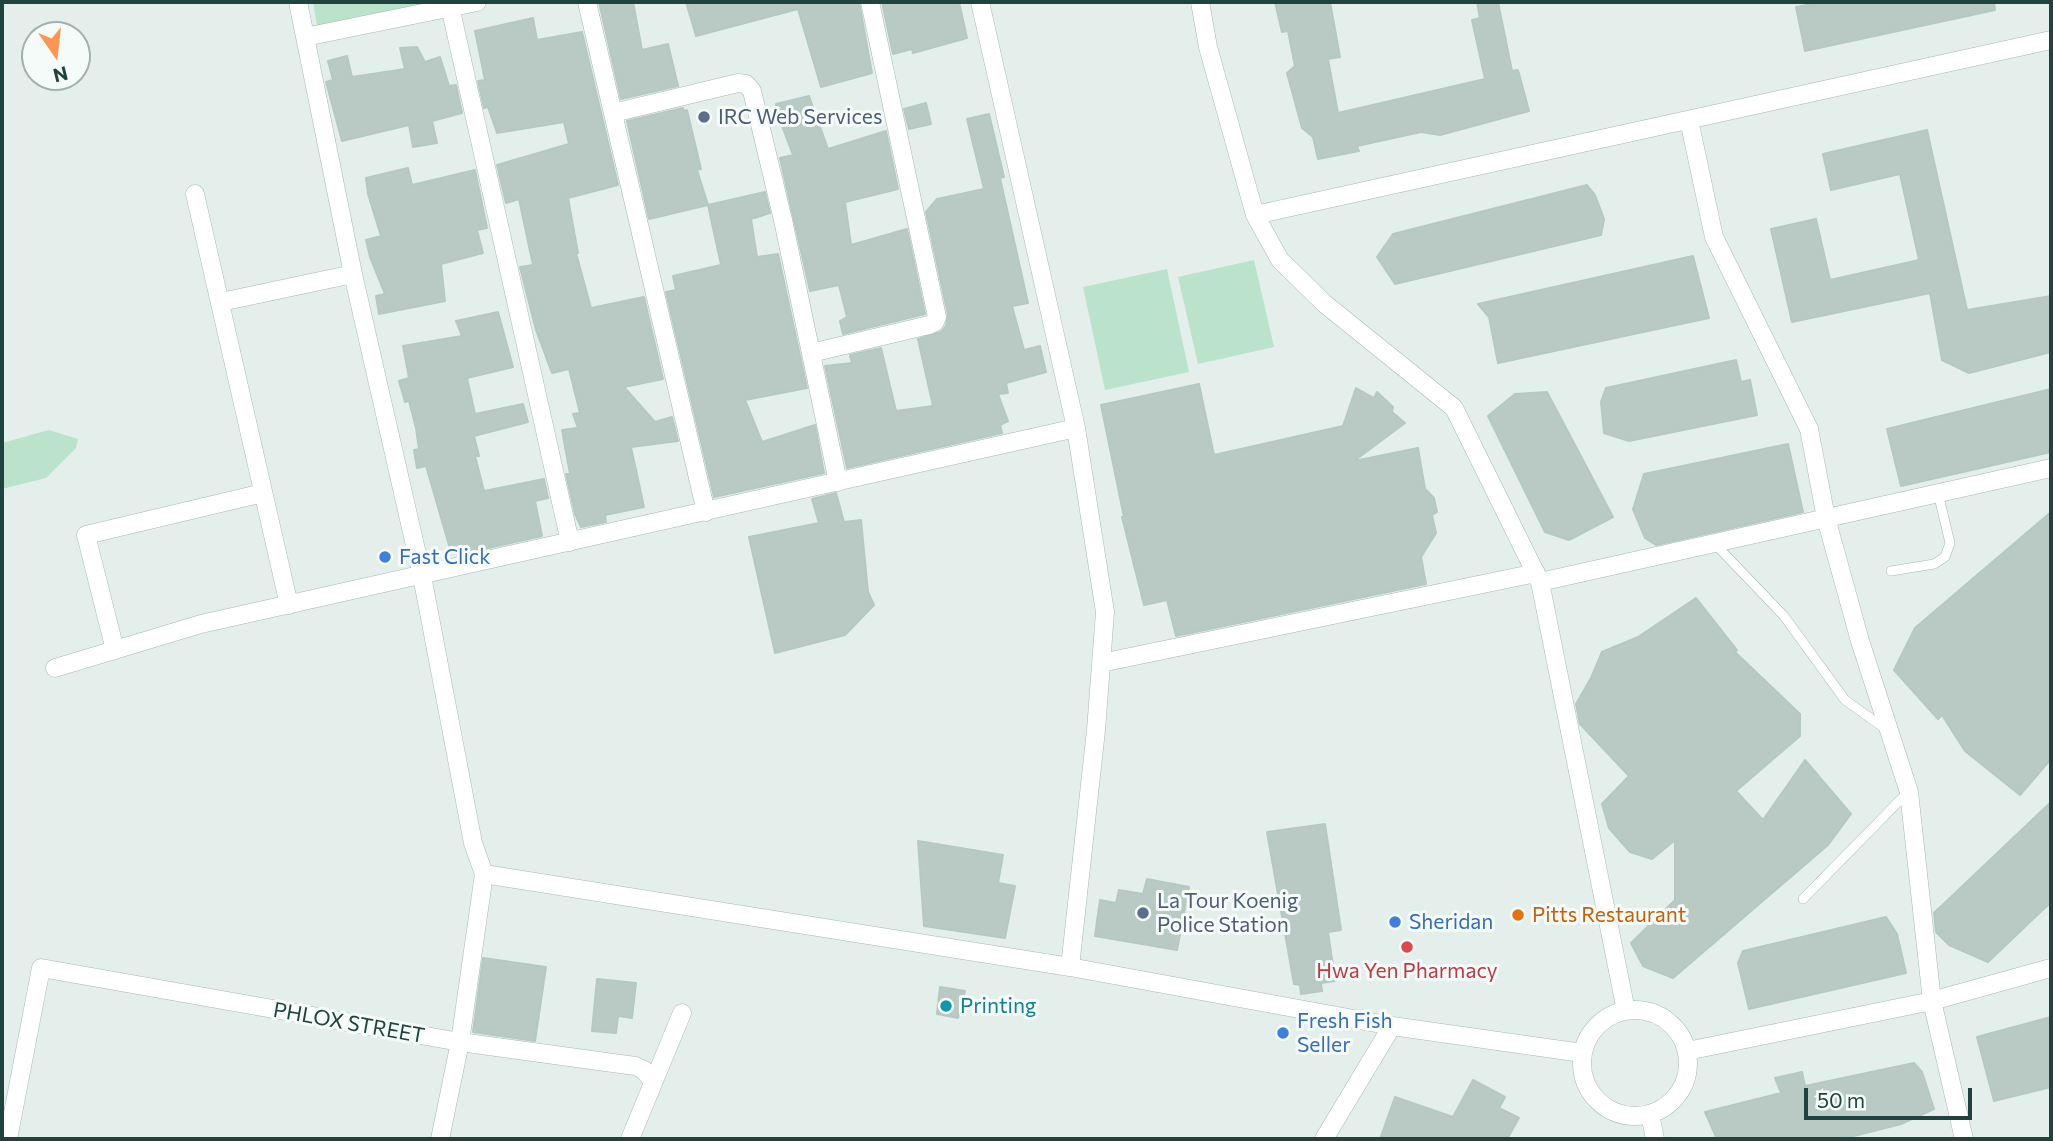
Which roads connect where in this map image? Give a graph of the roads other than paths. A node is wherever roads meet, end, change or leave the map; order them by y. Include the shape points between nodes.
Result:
1 (298, 2) edge
2 (477, 2) edge
3 (587, 2) edge
4 (870, 2) edge
5 (980, 2) edge
6 (1200, 2) edge
7 (449, 5) edge
8 (305, 37) junction
9 (2051, 40) edge
10 (613, 113) junction
11 (1689, 120) junction
12 (195, 194) dead end
13 (1255, 215) junction
14 (354, 274) junction
15 (221, 302) junction
16 (811, 353) junction
17 (1076, 428) junction
18 (2051, 468) edge
19 (838, 482) junction
20 (263, 493) junction
21 (1938, 493) junction
22 (706, 512) junction
23 (1826, 518) junction
24 (570, 542) junction
25 (1715, 543) junction
26 (1891, 571) dead end
27 (422, 576) junction
28 (1538, 577) junction
29 (289, 606) junction
30 (115, 650) junction
31 (1101, 663) junction
32 (55, 668) dead end
33 (1888, 732) junction
34 (1909, 792) junction
35 (484, 874) junction
36 (1803, 899) dead end
37 (1070, 967) junction
38 (2051, 968) edge
39 (1932, 1001) junction
40 (1626, 1011) junction
41 (682, 1013) dead end
42 (1392, 1026) junction
43 (460, 1042) junction
44 (1687, 1051) junction
45 (1582, 1053) junction
46 (653, 1082) junction
47 (1650, 1114) junction
48 (8, 1139) edge
49 (440, 1139) edge
50 (630, 1139) edge
51 (1324, 1139) edge
52 (1655, 1139) edge
53 (1964, 1139) edge

1 - 8 street
2 - 7 street
3 - 10 street
4 - 16 street via 937,317 929,326
5 - 17 street
6 - 13 street via 1208,47
7 - 8 street
7 - 24 street
8 - 14 street
9 - 11 street
10 - 16 street via 738,83 752,91
10 - 22 street
11 - 13 street
11 - 23 street via 1714,237 1809,429
12 - 15 street
13 - 28 street via 1280,260 1325,304 1454,408
14 - 15 street
14 - 27 street
15 - 20 street
16 - 19 street
17 - 19 street
17 - 31 street via 1105,612
18 - 21 street
19 - 22 street
20 - 29 street
20 - 30 street via 86,535
21 - 23 street
21 - 26 lane via 1950,543 1945,557 1934,564
22 - 24 street
23 - 25 street
23 - 33 street
24 - 27 street
25 - 28 street
25 - 33 lane via 1784,616 1845,700
27 - 29 street
27 - 35 street via 473,843
28 - 31 street
28 - 40 street
29 - 30 street via 201,624
30 - 32 street
31 - 37 street
33 - 34 street
34 - 36 lane
34 - 39 street
35 - 37 street
35 - 43 street
37 - 42 street
38 - 39 street
39 - 44 street
39 - 53 street
40 - 44 street via 1664,1019 1681,1036
40 - 45 street via 1598,1025
41 - 46 street
42 - 45 street
42 - 51 street
43 - 46 street, PHLOX STREET via 635,1066
43 - 48 street, PHLOX STREET via 41,968
43 - 49 street
44 - 47 street via 1685,1083 1670,1102
45 - 47 street via 1587,1088 1598,1102 1631,1116
46 - 50 street
47 - 52 street

